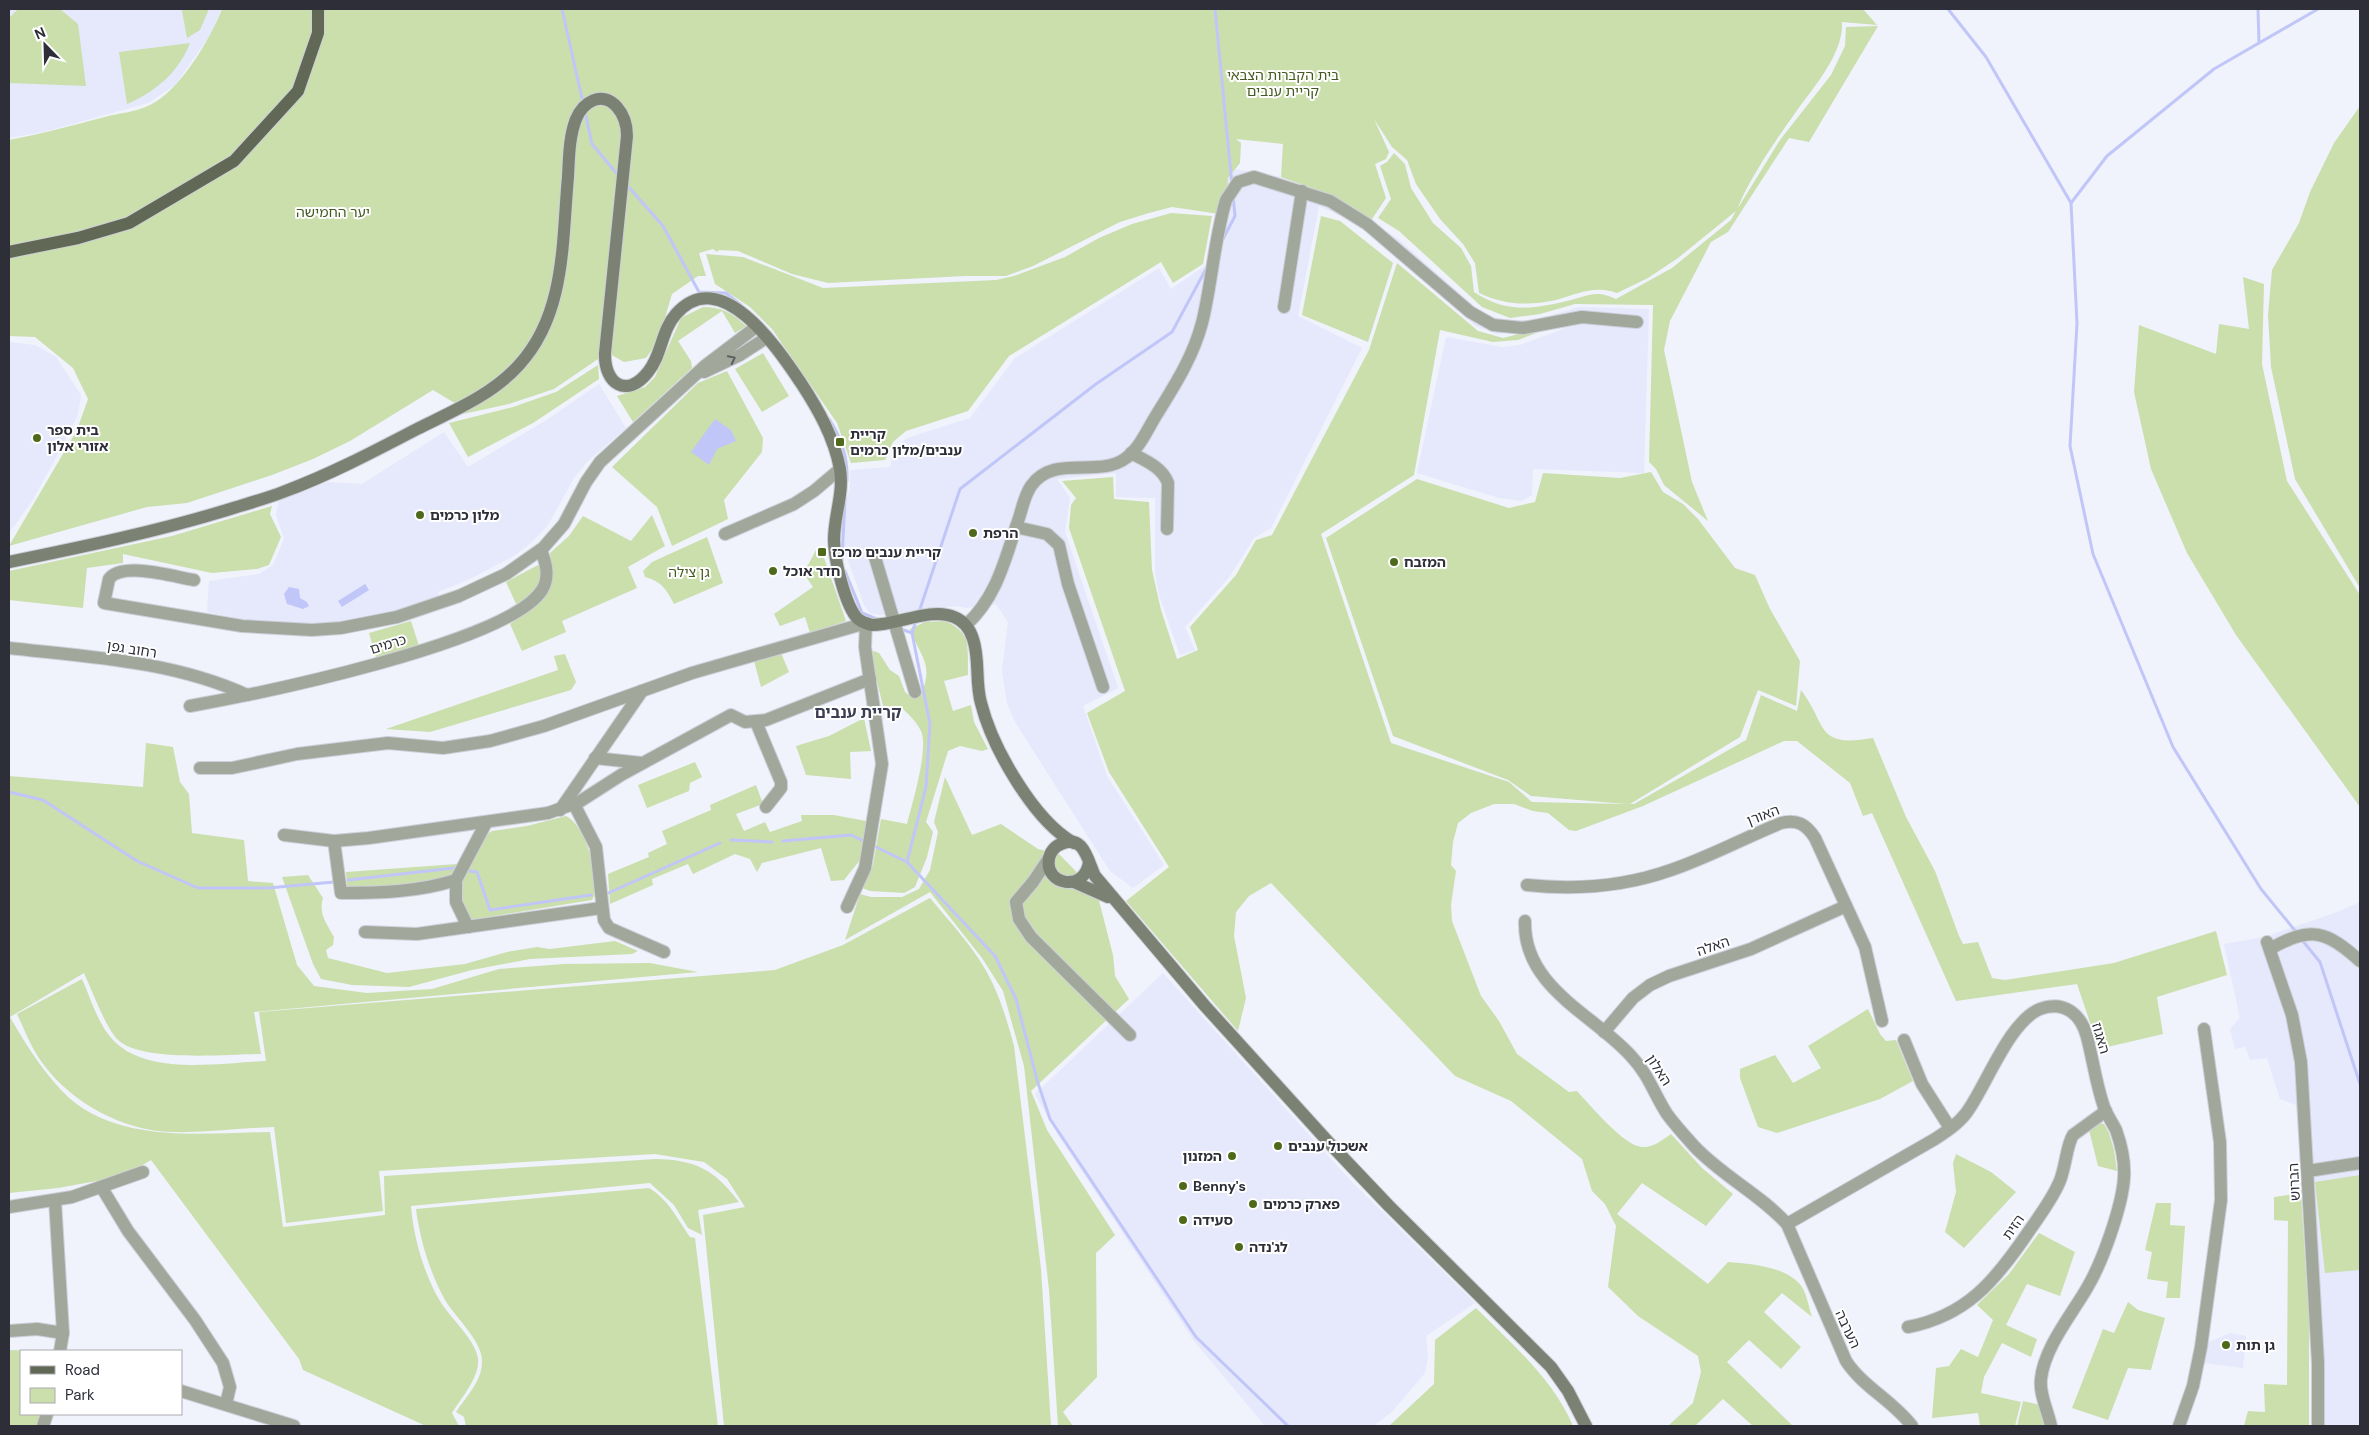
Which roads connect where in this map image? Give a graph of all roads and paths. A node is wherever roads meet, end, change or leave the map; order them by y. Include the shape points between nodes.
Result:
1 (318, 9) edge
2 (1302, 191) junction
3 (9, 252) edge
4 (1284, 307) dead end
5 (1637, 322) dead end
6 (756, 327) junction
7 (766, 338) junction
8 (694, 375) junction
9 (1131, 453) junction
10 (840, 469) junction
11 (1016, 526) junction
12 (1167, 529) dead end
13 (725, 534) dead end
14 (540, 550) junction
15 (874, 554) dead end
16 (9, 562) edge
17 (194, 580) dead end
18 (894, 622) junction
19 (866, 623) junction
20 (966, 625) junction
21 (9, 648) edge
22 (870, 679) junction
23 (1103, 687) dead end
24 (642, 691) junction
25 (915, 692) dead end
26 (247, 695) junction
27 (190, 706) dead end
28 (756, 722) junction
29 (595, 758) junction
30 (642, 763) junction
31 (200, 768) dead end
32 (574, 804) junction
33 (766, 807) dead end
34 (560, 810) junction
35 (1041, 815) junction
36 (486, 823) junction
37 (284, 835) dead end
38 (334, 840) junction
39 (1074, 843) junction
40 (1050, 855) junction
41 (1089, 862) junction
42 (456, 880) junction
43 (1060, 880) junction
44 (1074, 882) junction
45 (1527, 885) dead end
46 (1030, 886) junction
47 (1120, 906) junction
48 (1846, 906) junction
49 (847, 907) dead end
50 (601, 908) junction
51 (1525, 921) dead end
52 (468, 927) junction
53 (365, 932) dead end
54 (664, 952) dead end
55 (2360, 961) edge
56 (1882, 1021) dead end
57 (2204, 1029) dead end
58 (1604, 1032) junction
59 (1130, 1035) dead end
60 (1904, 1040) dead end
61 (2106, 1111) junction
62 (1950, 1128) junction
63 (2360, 1164) edge
64 (2308, 1171) junction
65 (143, 1172) dead end
66 (102, 1188) junction
67 (56, 1200) junction
68 (9, 1207) edge
69 (1787, 1224) junction
70 (1908, 1327) dead end
71 (9, 1331) edge
72 (63, 1333) junction
73 (60, 1350) edge
74 (182, 1391) edge
75 (226, 1404) junction
76 (294, 1426) edge
77 (1586, 1426) edge
78 (1912, 1426) edge
79 (2051, 1426) edge
80 (2179, 1426) edge
81 (2318, 1426) edge

1 - 3 main road via 318,33 298,91 234,161 129,223 78,238
2 - 4 street
2 - 5 street via 1330,201 1361,219 1470,312 1493,325 1523,328 1582,317
2 - 9 street via 1254,177 1243,179 1231,190 1193,351 1178,382
6 - 7 main road
6 - 8 street
6 - 16 main road via 727,302 717,299 690,303 669,324 655,361 643,378 628,386 621,386 610,379 604,353 627,132 623,116 613,103 592,100 582,109 574,129 564,249 549,313 526,356 498,384 344,467 282,493 186,522
8 -> 7 street via 740,355
7 - 10 main road via 821,415
8 - 14 street via 600,462 564,524
9 - 11 street via 1110,465 1062,468 1045,474 1029,490
9 - 12 street via 1158,468 1166,477
10 - 13 street via 794,504
10 - 19 main road via 835,554 852,608 857,618
11 - 20 street via 999,580 986,602
11 - 23 street via 1047,534 1059,545 1068,584
14 - 17 street via 506,574 447,601 397,617 341,628 297,631 256,628 104,603 109,579 118,572 136,570
14 - 26 street, כרמים via 547,571 543,588 527,605 500,622 374,664
15 - 18 street
18 - 19 main road
18 - 20 main road via 942,614 955,617
18 - 25 street
19 - 22 street via 864,639
19 - 24 street via 692,673
20 - 35 main road via 974,640 976,682 988,727 1011,773
21 - 26 street, רחוב גפן via 182,672
22 - 28 street
22 - 49 street via 882,764 866,868
24 - 29 street
24 - 31 street via 544,726 490,741 443,748 388,743 297,754 232,768
26 - 27 street, כרמים
28 - 30 street via 745,722 731,715
28 - 33 street via 781,782 779,792
29 - 30 street
29 - 34 street
30 - 32 street
32 - 34 street
32 - 50 street via 596,847
34 - 36 street
35 - 39 main road
35 - 40 main road via 1048,832
36 - 38 street
36 - 42 street
37 - 38 street
38 - 42 street via 341,893 398,892
39 - 40 main road via 1061,844
39 - 41 main road via 1085,850
40 - 43 main road via 1050,871
40 - 46 street
41 - 44 main road via 1085,874
41 - 47 main road via 1095,876
42 - 52 street via 456,902
43 - 44 main road
43 - 46 street
44 - 47 main road via 1099,892
45 - 48 street, האורן via 1582,887 1647,877 1791,821 1804,825 1815,838
46 - 59 street via 1016,902 1024,928
47 - 77 main road via 1332,1146 1537,1351 1562,1382
48 - 56 street, האורן via 1865,947
48 - 58 street, האלה via 1751,949 1650,985 1633,998
50 - 52 street
50 - 54 street via 609,928
51 - 58 street, האלון via 1529,949 1544,975 1568,1003
52 - 53 street via 417,934
55 - 64 street, הברוש via 2337,941 2317,934 2297,935 2268,945 2292,1015 2300,1052
57 - 80 street via 2220,1142 2221,1200 2201,1346
58 - 69 street, האלון via 1641,1068 1668,1115 1696,1148 1741,1187 1770,1206
60 - 62 street via 1922,1084
61 - 62 street, האגוז via 2082,1024 2070,1010 2053,1006 2034,1012 2020,1024 1969,1110
61 - 70 street, הזית via 2073,1135 2064,1170 2053,1195 1990,1283 1948,1315
61 - 79 street, האגוז via 2116,1130 2121,1150 2123,1185 2098,1266 2059,1333 2042,1373 2041,1390
62 - 69 street, האגוז
63 - 64 street
64 - 81 street, הברוש
65 - 66 street
66 - 67 street
66 - 75 street via 128,1231 223,1363 230,1387
67 - 68 street
67 - 72 street
69 - 78 street, הערבה via 1846,1361
71 - 72 street via 36,1329
72 - 73 street
74 - 75 street
75 - 76 street

